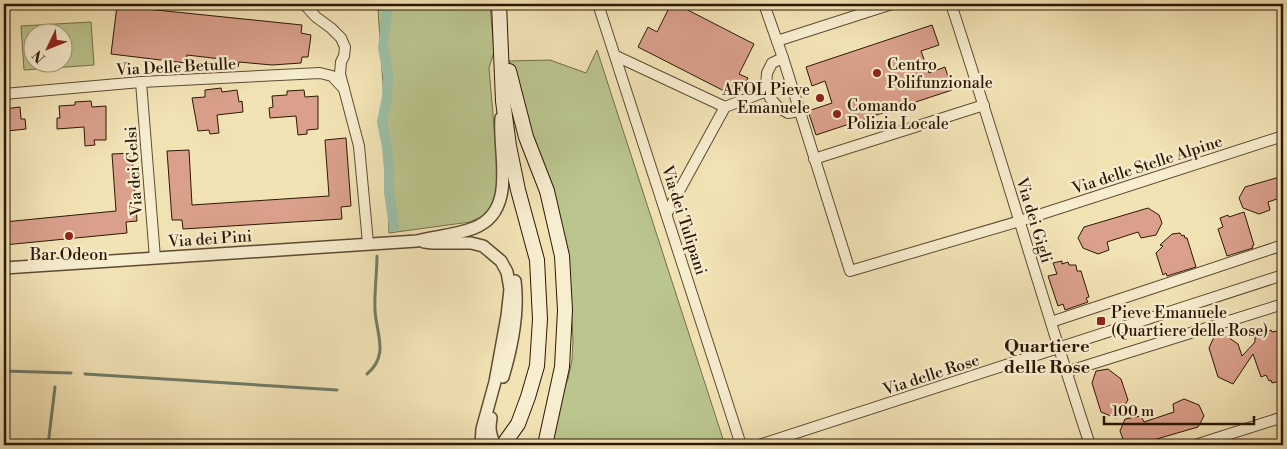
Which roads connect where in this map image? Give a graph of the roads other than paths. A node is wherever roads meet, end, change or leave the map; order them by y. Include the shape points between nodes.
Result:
1 (304, 4) edge
2 (498, 4) edge
3 (598, 4) edge
4 (764, 4) edge
5 (892, 4) edge
6 (951, 4) edge
7 (500, 24) junction
8 (777, 41) junction
9 (616, 56) junction
10 (783, 58) junction
11 (141, 82) junction
12 (344, 89) junction
13 (767, 91) junction
14 (4, 94) edge
15 (503, 101) junction
16 (984, 105) junction
17 (725, 107) junction
18 (800, 110) junction
19 (1283, 136) edge
20 (814, 159) junction
21 (667, 213) junction
22 (1020, 221) junction
23 (462, 232) junction
24 (417, 240) junction
25 (368, 243) junction
26 (1283, 245) edge
27 (155, 258) junction
28 (4, 268) edge
29 (1283, 275) edge
30 (1283, 304) edge
31 (1051, 322) junction
32 (1059, 347) junction
33 (1066, 372) junction
34 (1283, 417) edge
35 (481, 445) edge
36 (495, 445) edge
37 (503, 445) edge
38 (545, 445) edge
39 (741, 445) edge
40 (759, 445) edge
41 (1090, 445) edge
42 (1195, 445) edge

1 - 12 street via 341,38 346,47 340,74
2 - 7 main road
3 - 9 street, Via dei Tulipani
4 - 8 street
5 - 8 street
6 - 16 street, Via dei Gigli
7 - 15 main road
7 - 38 main road via 512,86 526,137 547,191 562,256 565,310 562,367
8 - 10 street
9 - 17 street
9 - 21 street, Via dei Tulipani
10 - 13 street via 772,63 767,73
10 - 18 street
11 - 12 street, Via Delle Betulle via 320,73 332,76
11 - 14 street, Via Delle Betulle
11 - 27 street, Via dei Gelsi
12 - 25 street via 359,146
13 - 17 street
13 - 18 street via 779,108 788,113
15 - 23 street, Via dei Pini via 500,129 503,184 498,208 484,223
15 - 37 main road via 509,146 537,260 540,319 533,382 518,424
16 - 20 street
16 - 22 street, Via dei Gigli
17 - 21 street
18 - 20 street
19 - 22 street, Via delle Stelle Alpine
20 - 22 street, Via delle Stelle Alpine via 850,271
21 - 39 street, Via dei Tulipani
22 - 31 street, Via dei Gigli
23 - 24 street, Via dei Pini
23 - 36 street, Via dei Pini via 474,235 499,251 512,269 515,282 517,296 508,362 489,427
24 - 25 street, Via dei Pini
24 - 35 street, Via dei Pini via 483,246 501,261 507,272 510,289 507,316
25 - 27 street, Via dei Pini
26 - 31 street
27 - 28 street, Via dei Pini
29 - 32 street, Via delle Rose
30 - 33 street
31 - 32 street, Via dei Gigli
32 - 33 street, Via dei Gigli
32 - 40 street, Via delle Rose
33 - 41 street, Via dei Gigli
34 - 42 street

